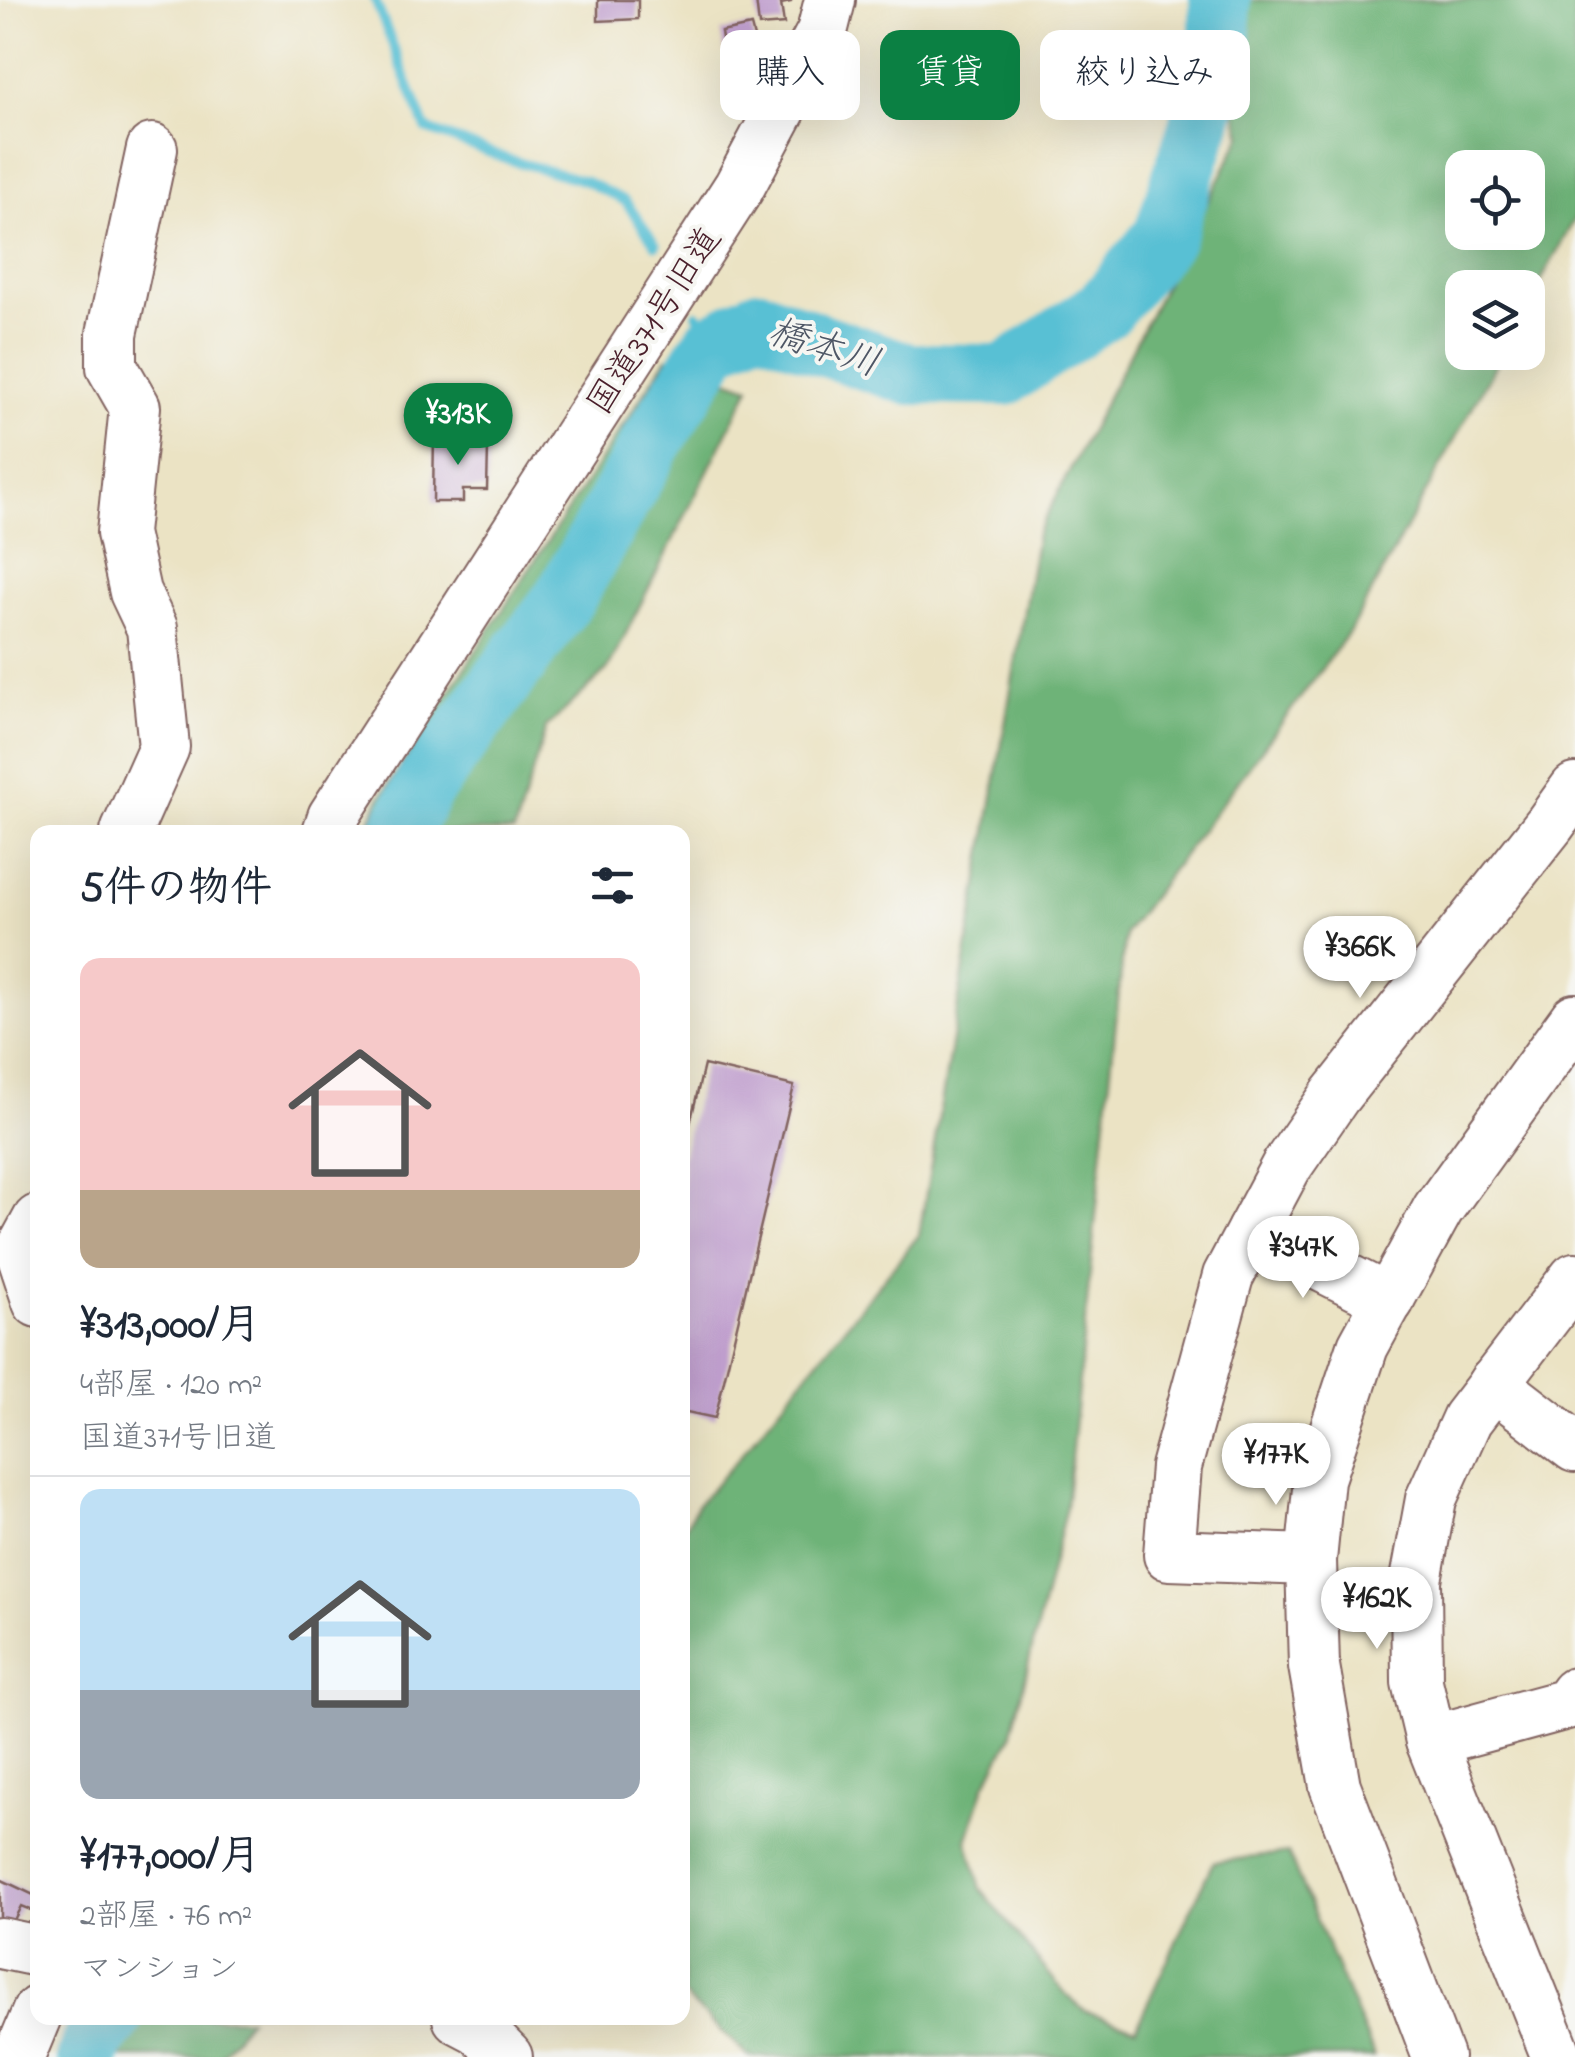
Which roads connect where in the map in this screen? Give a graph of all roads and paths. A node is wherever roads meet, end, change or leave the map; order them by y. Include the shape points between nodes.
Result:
1 (830, 0) edge
2 (152, 149) dead end
3 (1567, 819) edge
4 (129, 825) edge
5 (330, 825) edge
6 (1575, 1019) edge
7 (1252, 1231) junction
8 (19, 1237) edge
9 (30, 1275) edge
10 (1575, 1278) edge
11 (1389, 1300) junction
12 (1493, 1384) junction
13 (1575, 1447) edge
14 (1310, 1560) junction
15 (1572, 1702) edge
16 (1431, 1742) junction
17 (0, 1943) edge
18 (30, 1948) edge
19 (32, 2025) edge
20 (470, 2025) edge
21 (19, 2057) edge
22 (507, 2057) edge
23 (1438, 2057) edge
24 (1557, 2057) edge

1 - 5 street, 国道371号旧道 via 822,32 739,187
2 - 4 street via 112,334 112,367 135,407 122,533 135,592 152,628 164,747
3 - 7 street via 1336,1096
6 - 11 street via 1438,1210
7 - 11 street
7 - 14 street via 1228,1276 1176,1467 1168,1555
8 - 9 street
10 - 12 street
11 - 14 street via 1363,1346 1319,1479
12 - 13 street
12 - 16 street via 1467,1419 1431,1498 1416,1580 1417,1682
14 - 23 street via 1314,1666 1335,1786
15 - 16 street
16 - 24 street
17 - 18 street
19 - 21 street
20 - 22 street

